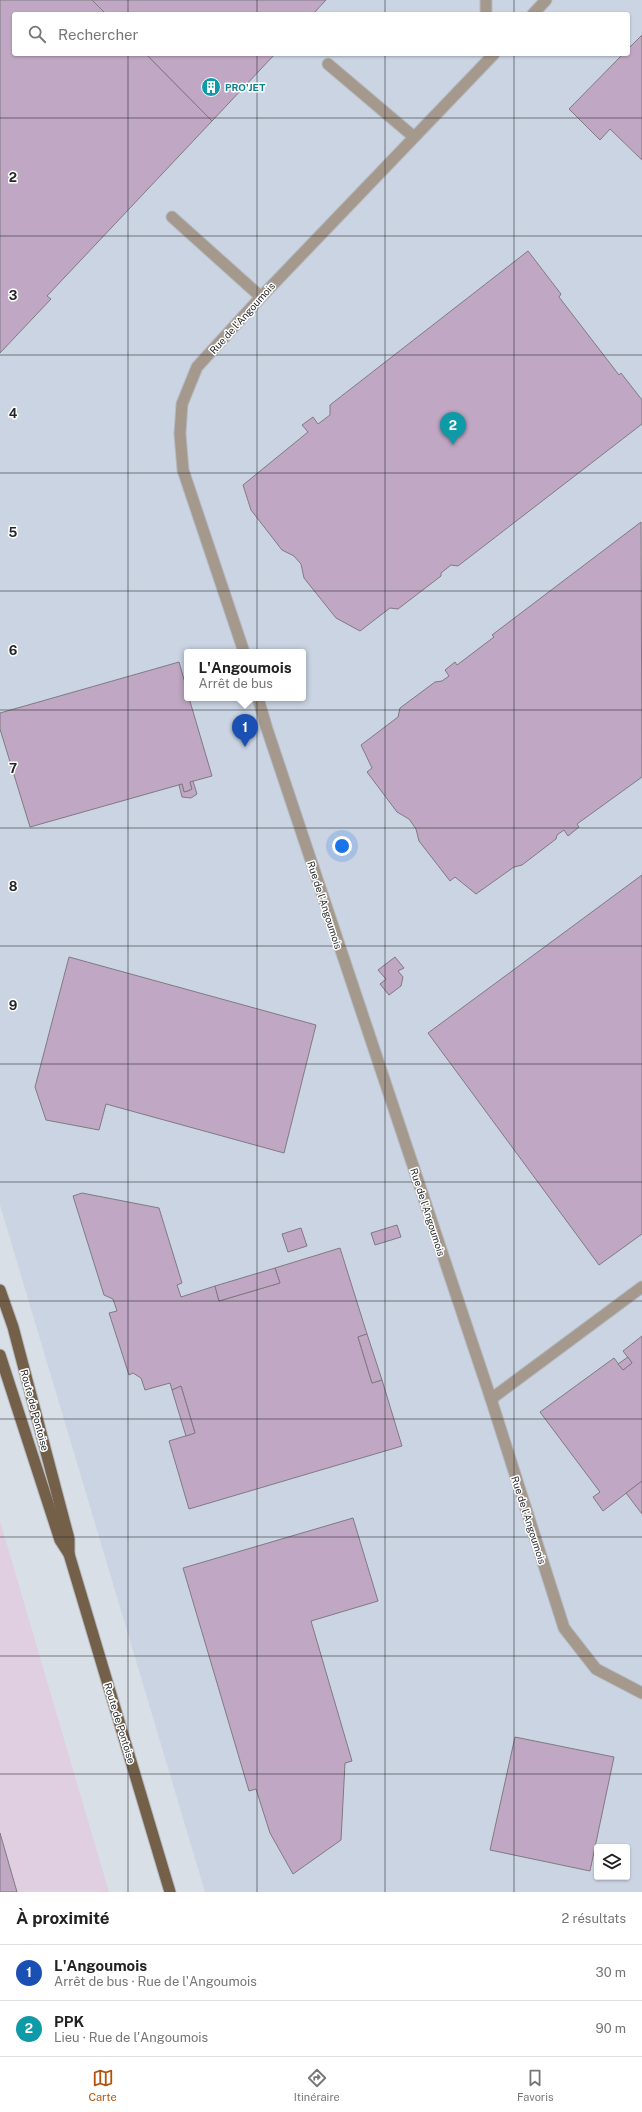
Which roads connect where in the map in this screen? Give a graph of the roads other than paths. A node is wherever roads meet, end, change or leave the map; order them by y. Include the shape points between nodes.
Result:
1 (486, 0) edge
2 (546, 0) edge
3 (486, 12) edge
4 (535, 12) edge
5 (489, 56) edge
6 (328, 64) dead end
7 (414, 137) junction
8 (172, 217) dead end
9 (261, 297) junction
10 (243, 649) edge
11 (259, 701) edge
12 (642, 1287) edge
13 (0, 1290) edge
14 (0, 1355) edge
15 (491, 1399) junction
16 (69, 1554) junction
17 (642, 1693) edge
18 (170, 1892) edge

1 - 3 street
2 - 4 street
5 - 7 street, Rue de l'Angoumois
6 - 7 street
7 - 9 street, Rue de l'Angoumois
8 - 9 street
9 - 10 street, Rue de l'Angoumois via 197,367 182,404 180,434 183,470
11 - 15 street, Rue de l'Angoumois
12 - 15 street
13 - 16 main road, Route de Pontoise via 13,1327 69,1539
14 - 16 main road, Route de Pontoise via 60,1540
15 - 17 street, Rue de l'Angoumois via 564,1628 596,1669
16 - 18 main road, Route de Pontoise

